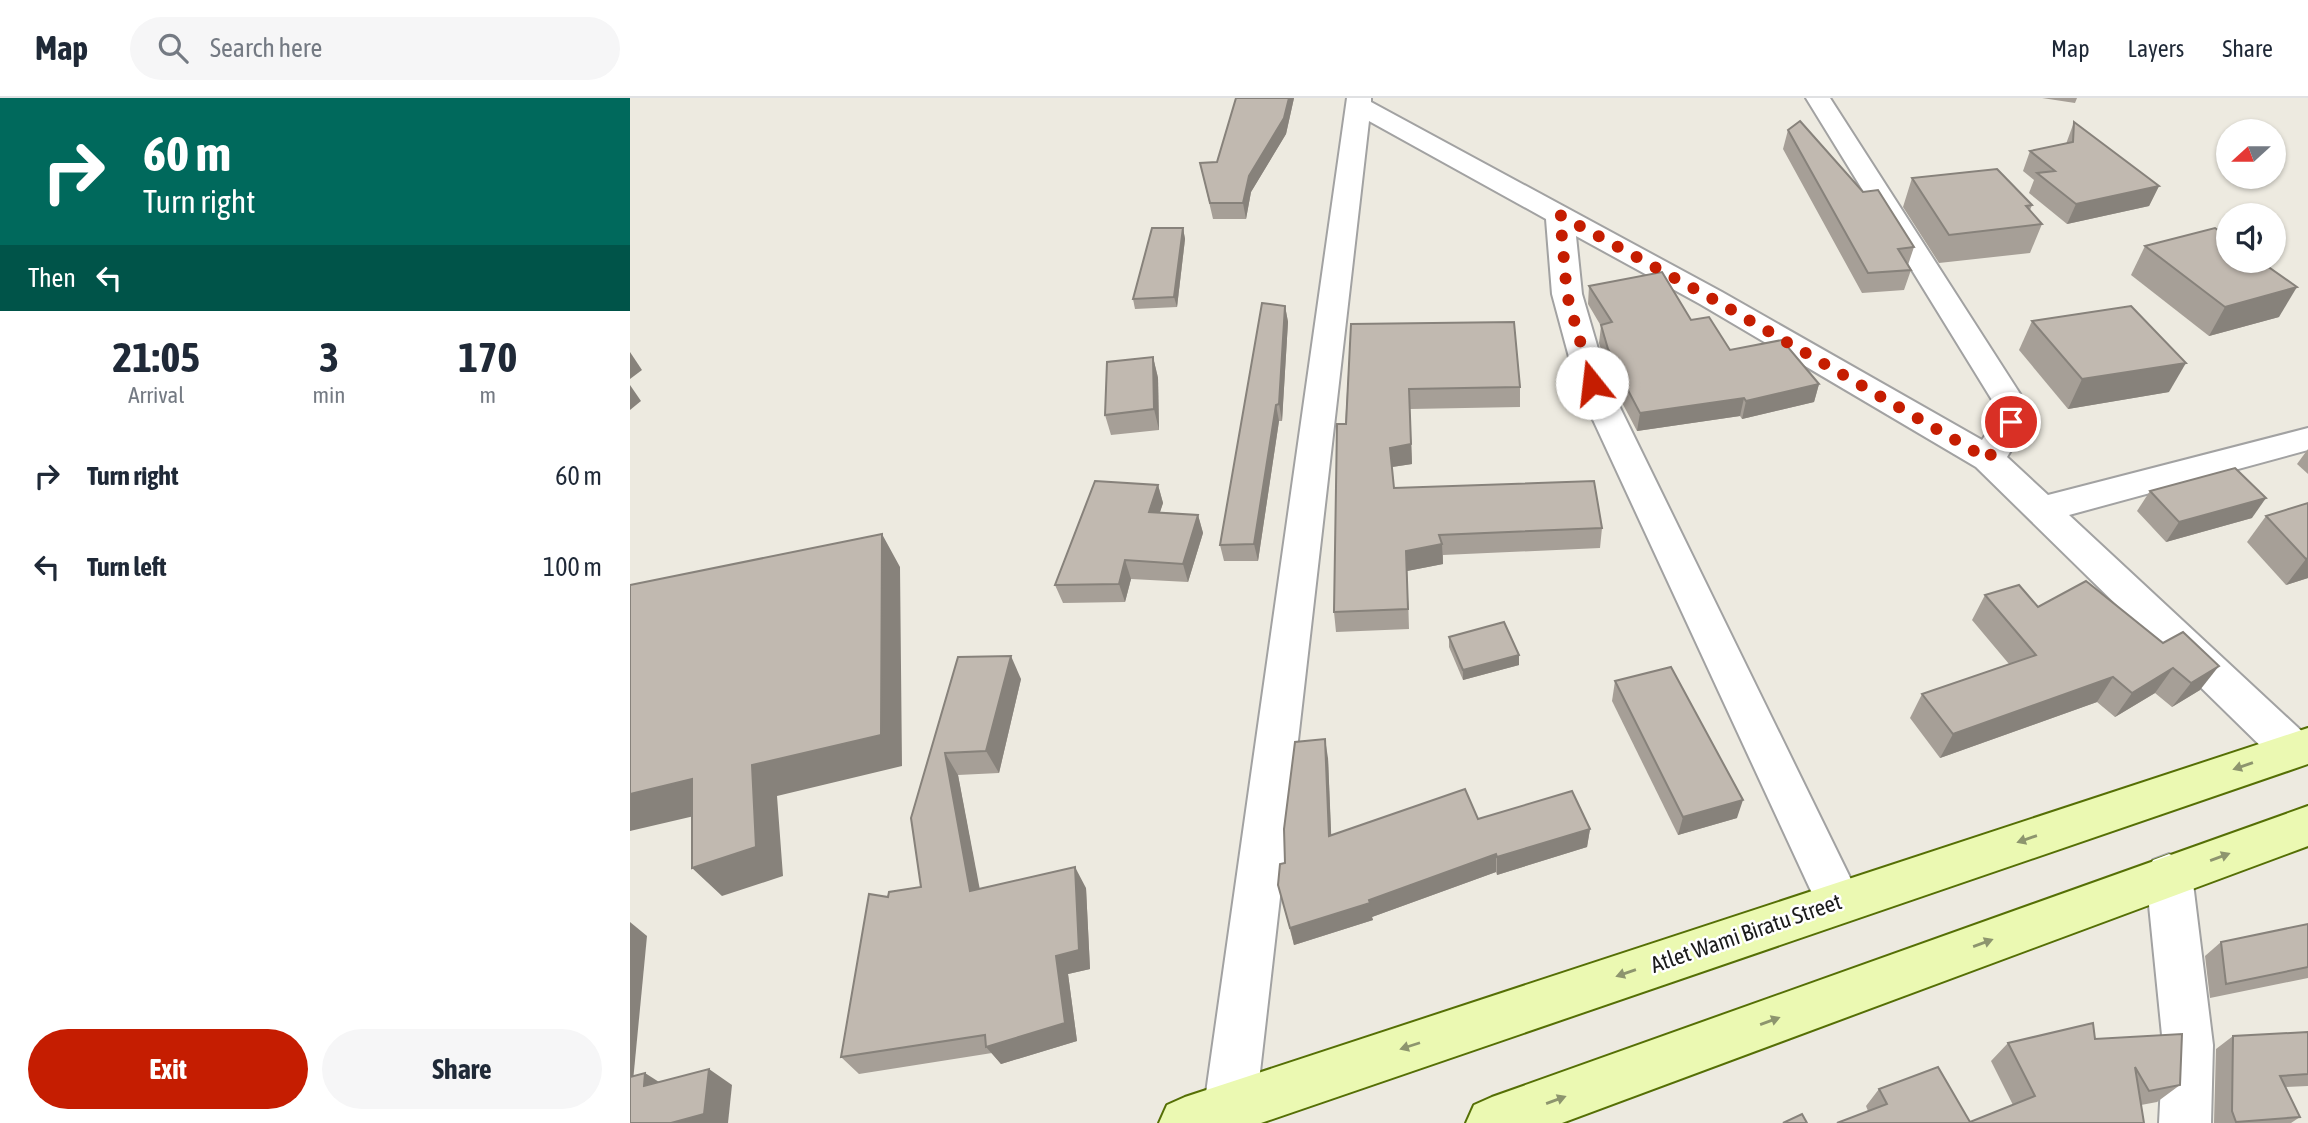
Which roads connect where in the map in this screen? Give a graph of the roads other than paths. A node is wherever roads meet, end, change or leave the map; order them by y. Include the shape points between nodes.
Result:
1 (1818, 98) edge
2 (1359, 102) edge
3 (1560, 215) junction
4 (2308, 439) edge
5 (1988, 459) junction
6 (2040, 510) junction
7 (2301, 748) edge
8 (2308, 825) edge
9 (2169, 875) junction
10 (1839, 902) junction
11 (1230, 1108) junction
12 (1185, 1123) edge
13 (1492, 1123) edge
14 (2186, 1123) edge

1 - 5 street via 2008,400 2011,422
2 - 3 street
2 - 11 street
3 - 5 street
3 - 10 street via 1567,295 1592,383
4 - 6 street
5 - 6 street
6 - 7 street
7 -> 10 main road, Atlet Wami Biratu Street
9 -> 8 main road
13 -> 9 main road
9 - 14 street via 2188,1045
10 -> 11 main road, Atlet Wami Biratu Street
11 - 12 main road, Atlet Wami Biratu Street

